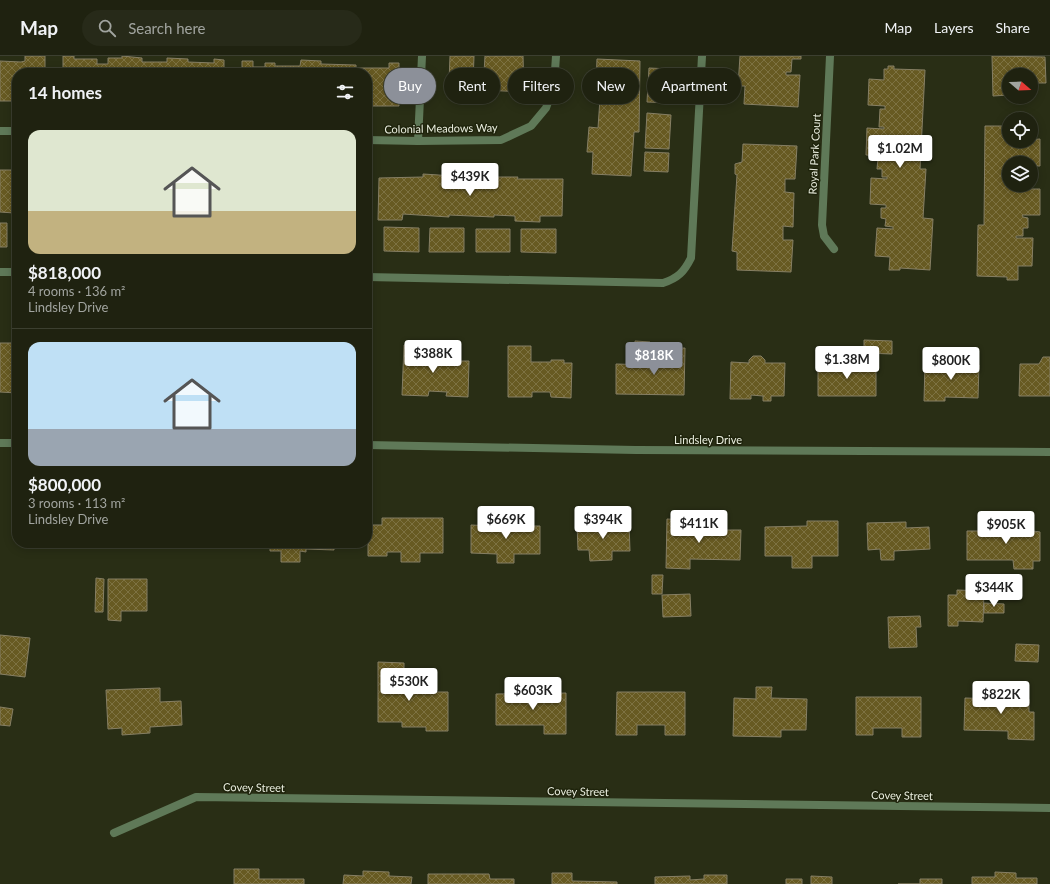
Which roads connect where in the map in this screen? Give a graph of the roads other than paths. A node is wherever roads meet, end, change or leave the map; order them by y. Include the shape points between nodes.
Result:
1 (422, 56) edge
2 (556, 56) edge
3 (702, 56) edge
4 (830, 56) edge
5 (0, 130) edge
6 (12, 131) edge
7 (372, 140) edge
8 (418, 141) junction
9 (834, 249) dead end
10 (0, 272) edge
11 (12, 272) edge
12 (372, 277) edge
13 (0, 443) edge
14 (12, 443) edge
15 (372, 445) edge
16 (1050, 452) edge
17 (1050, 808) edge
18 (114, 834) dead end

1 - 8 street
2 - 8 street, Colonial Meadows Way via 554,86 546,108 530,126 501,140
3 - 12 street via 691,258 686,270 676,279 663,283
4 - 9 street, Royal Park Court via 822,224 824,236
5 - 6 street
7 - 8 street, Colonial Meadows Way
10 - 11 street
13 - 14 street
15 - 16 street, Lindsley Drive via 636,450
17 - 18 street, Covey Street via 196,798

